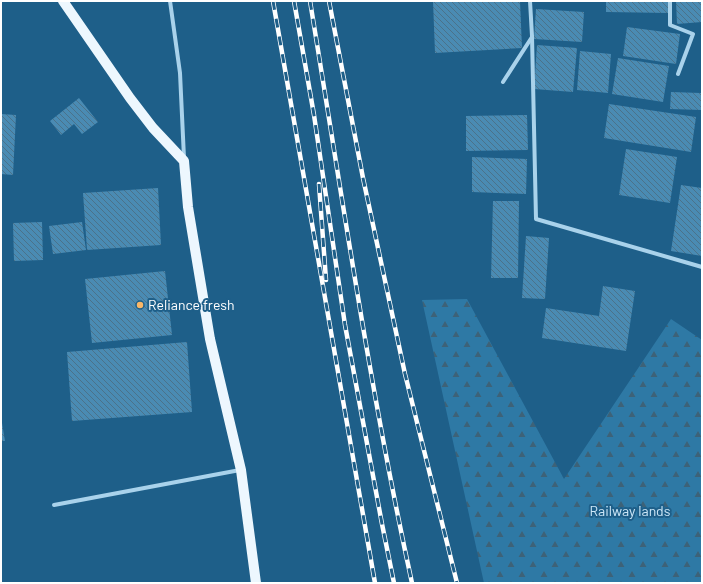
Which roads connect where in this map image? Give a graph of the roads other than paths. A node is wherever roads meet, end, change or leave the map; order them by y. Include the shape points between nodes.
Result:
1 (63, 1) edge
2 (170, 1) edge
3 (530, 1) edge
4 (670, 1) edge
5 (532, 36) junction
6 (678, 74) dead end
7 (503, 82) dead end
8 (184, 161) junction
9 (702, 267) edge
10 (241, 470) junction
11 (54, 504) dead end
12 (256, 583) edge

1 - 8 main road via 130,98 153,128
2 - 8 street via 180,73
3 - 5 street
4 - 6 street via 670,25 693,34
5 - 7 street
5 - 9 street via 536,219
8 - 10 main road via 188,207 210,339
10 - 11 street
10 - 12 main road

